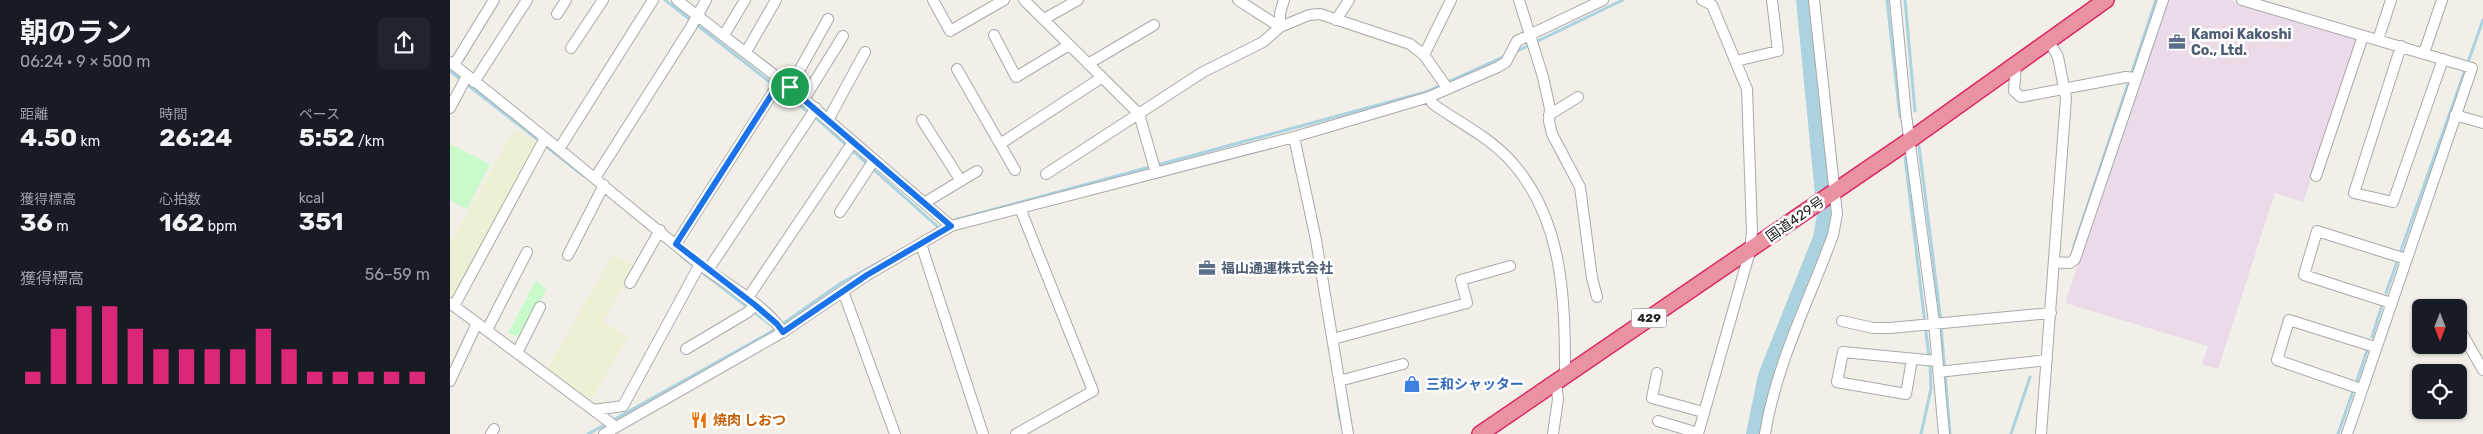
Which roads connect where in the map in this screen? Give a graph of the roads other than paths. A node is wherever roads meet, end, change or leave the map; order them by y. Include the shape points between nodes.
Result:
1 (494, 0) edge
2 (527, 0) edge
3 (603, 0) edge
4 (653, 0) edge
5 (677, 0) edge
6 (706, 0) edge
7 (746, 0) edge
8 (776, 0) edge
9 (933, 0) edge
10 (986, 0) edge
11 (1004, 0) edge
12 (1024, 0) edge
13 (1078, 0) edge
14 (1238, 0) edge
15 (1284, 0) edge
16 (1349, 0) edge
17 (1451, 0) edge
18 (1519, 0) edge
19 (1604, 0) edge
20 (1772, 0) edge
21 (1814, 0) edge
22 (1895, 0) edge
23 (2106, 0) edge
24 (2163, 0) edge
25 (2242, 0) edge
26 (2392, 0) edge
27 (2442, 0) edge
28 (564, 1) edge
29 (1709, 2) edge
30 (980, 12) junction
31 (557, 14) dead end
32 (828, 19) dead end
33 (1044, 19) junction
34 (1336, 20) junction
35 (694, 21) junction
36 (1154, 25) dead end
37 (1280, 28) junction
38 (724, 35) junction
39 (994, 35) dead end
40 (843, 36) dead end
41 (2363, 36) junction
42 (1532, 40) junction
43 (2378, 40) junction
44 (2049, 41) junction
45 (1069, 44) junction
46 (2400, 46) junction
47 (571, 48) dead end
48 (746, 52) junction
49 (865, 52) dead end
50 (2424, 53) junction
51 (1424, 55) junction
52 (2443, 59) junction
53 (1736, 61) junction
54 (452, 63) edge
55 (1088, 64) junction
56 (2016, 64) junction
57 (957, 69) dead end
58 (2132, 77) junction
59 (1102, 78) junction
60 (467, 80) junction
61 (779, 83) junction
62 (1446, 86) junction
63 (790, 87) junction
64 (2065, 88) junction
65 (1578, 97) dead end
66 (1429, 98) junction
67 (804, 99) junction
68 (450, 108) edge
69 (814, 112) junction
70 (1140, 114) junction
71 (1549, 115) junction
72 (2455, 115) junction
73 (828, 120) junction
74 (922, 120) dead end
75 (2483, 123) edge
76 (1294, 137) junction
77 (1910, 140) junction
78 (543, 142) junction
79 (1000, 144) junction
80 (851, 145) junction
81 (559, 149) junction
82 (871, 163) junction
83 (1154, 168) junction
84 (1015, 170) dead end
85 (977, 171) dead end
86 (1046, 174) dead end
87 (2316, 176) dead end
88 (595, 178) junction
89 (961, 181) junction
90 (602, 188) junction
91 (1834, 192) junction
92 (924, 203) junction
93 (1020, 208) junction
94 (840, 212) dead end
95 (950, 226) junction
96 (658, 234) junction
97 (676, 244) junction
98 (921, 244) junction
99 (1750, 250) junction
100 (527, 252) dead end
101 (568, 255) dead end
102 (2406, 259) junction
103 (2054, 262) junction
104 (1510, 266) dead end
105 (700, 268) junction
106 (630, 283) dead end
107 (843, 291) junction
108 (1597, 297) dead end
109 (2391, 303) junction
110 (452, 304) edge
111 (751, 306) junction
112 (540, 307) dead end
113 (2051, 312) junction
114 (1842, 321) dead end
115 (1934, 322) junction
116 (477, 323) junction
117 (781, 328) junction
118 (486, 330) junction
119 (1333, 339) junction
120 (2468, 344) edge
121 (2375, 347) junction
122 (686, 349) dead end
123 (517, 353) junction
124 (1912, 359) junction
125 (2047, 360) junction
126 (1933, 361) junction
127 (1403, 364) dead end
128 (2483, 370) edge
129 (1943, 372) junction
130 (1657, 373) dead end
131 (1560, 378) junction
132 (1339, 380) junction
133 (450, 381) edge
134 (2361, 388) junction
135 (593, 410) junction
136 (1703, 412) junction
137 (1658, 422) dead end
138 (616, 427) junction
139 (1021, 433) edge
140 (1698, 433) edge
141 (604, 434) edge
142 (895, 434) edge
143 (983, 434) edge
144 (1348, 434) edge
145 (1480, 434) edge
146 (1553, 434) edge
147 (1764, 434) edge
148 (1944, 434) edge
149 (2041, 434) edge
150 (2347, 434) edge

1 - 54 street
2 - 60 street
3 - 47 street
4 - 81 street
5 - 35 street
6 - 35 street
7 - 38 street
8 - 48 street
9 - 30 street via 950,31
10 - 30 street
11 - 30 street
12 - 33 street
13 - 33 street
14 - 37 street
15 - 37 street
16 - 34 street
17 - 51 street
18 - 42 street
19 - 42 street
20 - 53 street via 1778,51
21 - 91 street
22 - 77 street
23 - 44 highway, 国道429号 / 429
24 - 58 street
25 - 41 street
26 - 43 street
27 - 50 street
28 - 31 street
29 - 53 street
32 - 63 street
33 - 45 street
34 - 37 street via 1320,14 1309,15
34 - 51 street via 1410,44
35 - 38 street
35 - 88 street
36 - 55 street
37 - 70 street via 1263,42 1203,72
38 - 48 street
39 - 45 street via 1016,77
40 - 67 street
41 - 43 street
41 - 87 street
42 - 62 street via 1517,41 1506,62 1498,67
42 - 71 street via 1550,108
43 - 46 street
44 - 56 highway, 国道429号 / 429
44 - 64 street via 2058,57
45 - 55 street
46 - 50 street
46 - 52 street via 2354,193 2393,202
48 - 61 street
49 - 73 street
50 - 52 street
51 - 62 street
52 - 72 street via 2472,68
53 - 99 street via 1749,97
54 - 60 street
55 - 59 street
56 - 64 street via 2014,91 2021,97
56 - 77 highway, 国道429号 / 429
57 - 79 street
58 - 64 street
58 - 103 street via 2075,259 2070,263
59 - 70 street
59 - 79 street
60 - 68 street
60 - 78 street
61 - 63 street
61 - 97 street
62 - 66 street
63 - 67 street
64 - 103 street
65 - 71 street
66 - 76 street
66 - 131 street via 1510,160 1529,186 1545,217 1558,255 1562,282
67 - 69 street
69 - 73 street
69 - 105 street
70 - 83 street
70 - 86 street
71 - 108 street via 1552,134 1580,187
72 - 75 street
72 - 102 street
73 - 80 street
74 - 89 street
76 - 83 street
76 - 119 street
77 - 91 highway, 国道429号 / 429
77 - 115 street
78 - 81 street
78 - 110 street
79 - 84 street
80 - 82 street
80 - 111 street
81 - 88 street
82 - 92 street
82 - 94 street
83 - 93 street
85 - 89 street
88 - 90 street
89 - 92 street
90 - 96 street
90 - 101 street
91 - 99 highway, 国道429号 / 429
91 - 147 street via 1837,214 1832,235 1783,364
92 - 95 street
93 - 95 street
93 - 139 street via 1093,390
95 - 98 street
96 - 97 street
96 - 106 street
97 - 105 street
98 - 107 street
98 - 143 street
99 - 131 highway, 国道429号 / 429
99 - 136 street
100 - 118 street
102 - 109 street
102 - 109 street via 2317,232 2304,275
103 - 113 street
104 - 119 street via 1461,280 1467,303
105 - 111 street
105 - 135 street via 623,406
107 - 117 street
107 - 142 street
109 - 121 street
110 - 116 street
111 - 117 street
111 - 122 street
112 - 123 street
113 - 115 street
113 - 125 street
114 - 115 street via 1873,328
115 - 126 street
116 - 118 street
116 - 133 street
117 - 138 street
118 - 123 street
119 - 132 street
120 - 128 street
121 - 134 street
121 - 134 street via 2289,320 2277,360
123 - 135 street
124 - 124 street via 1843,352 1837,382 1906,394
124 - 126 street
125 - 129 street
125 - 149 street
126 - 129 street
127 - 132 street
129 - 148 street
130 - 136 street via 1652,398
131 - 145 highway, 国道429号 / 429
131 - 146 street
132 - 144 street
134 - 150 street
135 - 138 street
136 - 140 street
137 - 140 street
138 - 141 street

